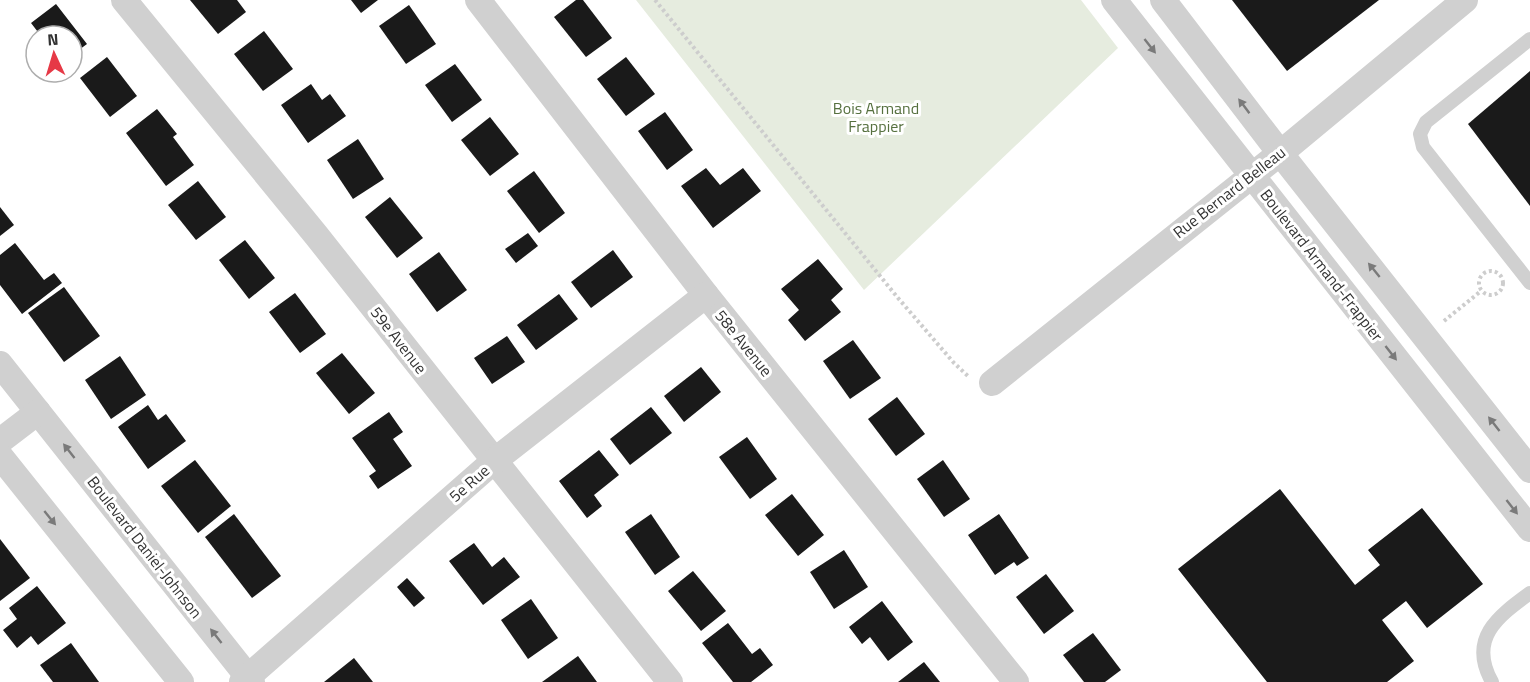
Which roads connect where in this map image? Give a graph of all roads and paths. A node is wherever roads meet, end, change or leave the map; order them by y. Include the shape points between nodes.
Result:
1 (124, 0) edge
2 (478, 0) edge
3 (655, 0) edge
4 (1114, 0) edge
5 (1163, 0) edge
6 (1465, 0) edge
7 (1530, 39) edge
8 (1280, 153) junction
9 (1252, 175) junction
10 (1530, 283) edge
11 (1481, 291) junction
12 (706, 295) junction
13 (1437, 326) dead end
14 (0, 364) edge
15 (992, 383) joint
16 (38, 412) junction
17 (0, 441) edge
18 (0, 456) edge
19 (494, 461) junction
20 (1530, 470) edge
21 (1530, 529) edge
22 (1530, 594) edge
23 (247, 680) edge
24 (182, 682) edge
25 (670, 682) edge
26 (1016, 682) edge
27 (1492, 682) edge

1 - 19 street, 59e Avenue
2 - 12 street, 58e Avenue
3 - 15 path via 954,363 977,381
4 -> 9 street, Boulevard Armand-Frappier
8 -> 5 street
6 - 8 street, Rue Bernard Belleau
7 - 10 lane via 1426,122 1420,138 1423,147
8 - 9 street, Rue Bernard Belleau
20 -> 8 street
9 - 15 street, Rue Bernard Belleau
9 -> 21 street, Boulevard Armand-Frappier
11 - 11 path via 1490,295 1499,292 1503,283 1500,276 1484,273 1479,281
11 - 13 path
12 - 19 street, 5e Rue
12 - 26 street, 58e Avenue
14 - 16 street, Boulevard Daniel-Johnson
16 - 17 street
23 -> 16 street, Boulevard Daniel-Johnson
18 -> 24 street
19 - 23 street, 5e Rue
19 - 25 street, 59e Avenue
22 - 27 lane via 1500,616 1486,638 1483,659

